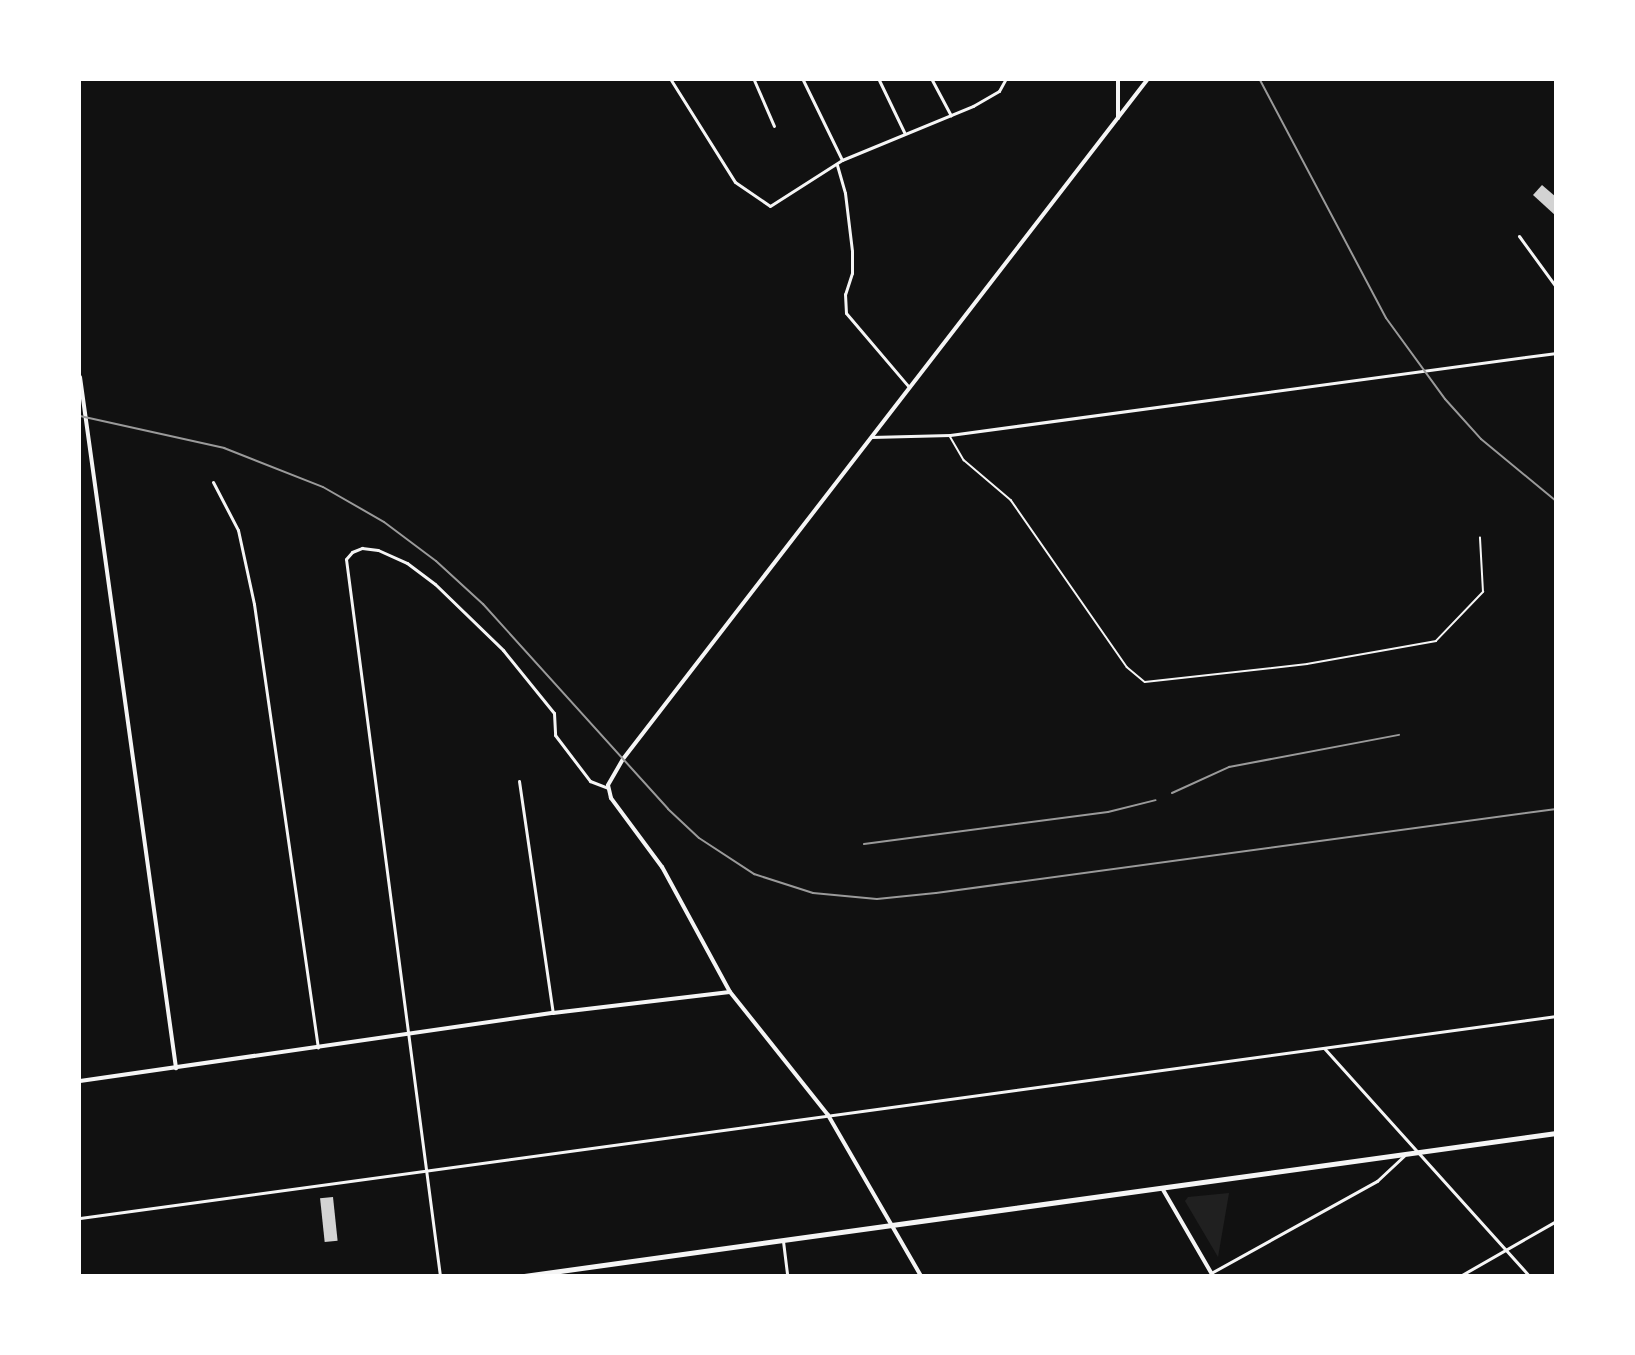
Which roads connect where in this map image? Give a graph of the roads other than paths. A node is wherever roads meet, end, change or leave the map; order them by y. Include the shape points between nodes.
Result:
1 (671, 80) edge
2 (754, 80) edge
3 (804, 80) edge
4 (879, 80) edge
5 (932, 80) edge
6 (1005, 80) edge
7 (1118, 80) edge
8 (1145, 81) edge
9 (951, 116) junction
10 (1118, 120) junction
11 (774, 126) dead end
12 (904, 132) junction
13 (842, 160) junction
14 (837, 165) junction
15 (1518, 236) dead end
16 (1556, 287) edge
17 (1556, 353) edge
18 (80, 379) edge
19 (909, 387) junction
20 (950, 435) junction
21 (871, 437) junction
22 (213, 483) dead end
23 (1480, 538) dead end
24 (519, 781) dead end
25 (608, 788) junction
26 (730, 993) junction
27 (553, 1013) junction
28 (1556, 1016) edge
29 (408, 1034) junction
30 (318, 1047) junction
31 (1324, 1048) junction
32 (176, 1068) junction
33 (80, 1081) edge
34 (828, 1115) junction
35 (1556, 1133) edge
36 (1418, 1154) junction
37 (1404, 1156) junction
38 (425, 1172) junction
39 (1162, 1188) junction
40 (80, 1218) edge
41 (1556, 1221) edge
42 (892, 1226) junction
43 (783, 1241) junction
44 (1506, 1249) junction
45 (1212, 1274) edge
46 (440, 1275) edge
47 (524, 1275) edge
48 (787, 1275) edge
49 (921, 1275) edge
50 (1460, 1275) edge
51 (1529, 1275) edge

1 - 14 street via 735,182 770,206
2 - 11 street
3 - 13 street
4 - 12 street
5 - 9 street
6 - 9 street via 999,91
7 - 10 street
8 - 10 street
9 - 12 street
10 - 19 street
12 - 13 street via 865,154
13 - 14 street
14 - 19 street via 845,193 852,251 846,314
15 - 16 street
17 - 20 street
18 - 32 street
19 - 21 street
20 - 21 street
20 - 23 lane via 964,460 1011,500 1127,667 1145,682 1307,664 1436,641 1483,592
21 - 25 street via 623,759
22 - 30 street via 238,530 254,604
24 - 27 street
25 - 26 street via 662,867
25 - 29 street via 590,781 553,733 555,715 541,696 503,650 435,584 407,563 378,550 362,548 346,559
26 - 27 street
26 - 34 street
27 - 29 street
28 - 31 street
29 - 30 street
29 - 38 street
30 - 32 street
31 - 34 street
31 - 36 street
32 - 33 street
34 - 38 street
34 - 42 street
35 - 36 highway
36 - 37 highway
36 - 44 street
37 - 39 highway
37 - 45 street via 1377,1182
38 - 40 street
38 - 46 street
39 - 42 highway
39 - 45 street
41 - 44 street
42 - 43 highway
42 - 49 street
43 - 47 highway
43 - 48 street
44 - 50 street
44 - 51 street

